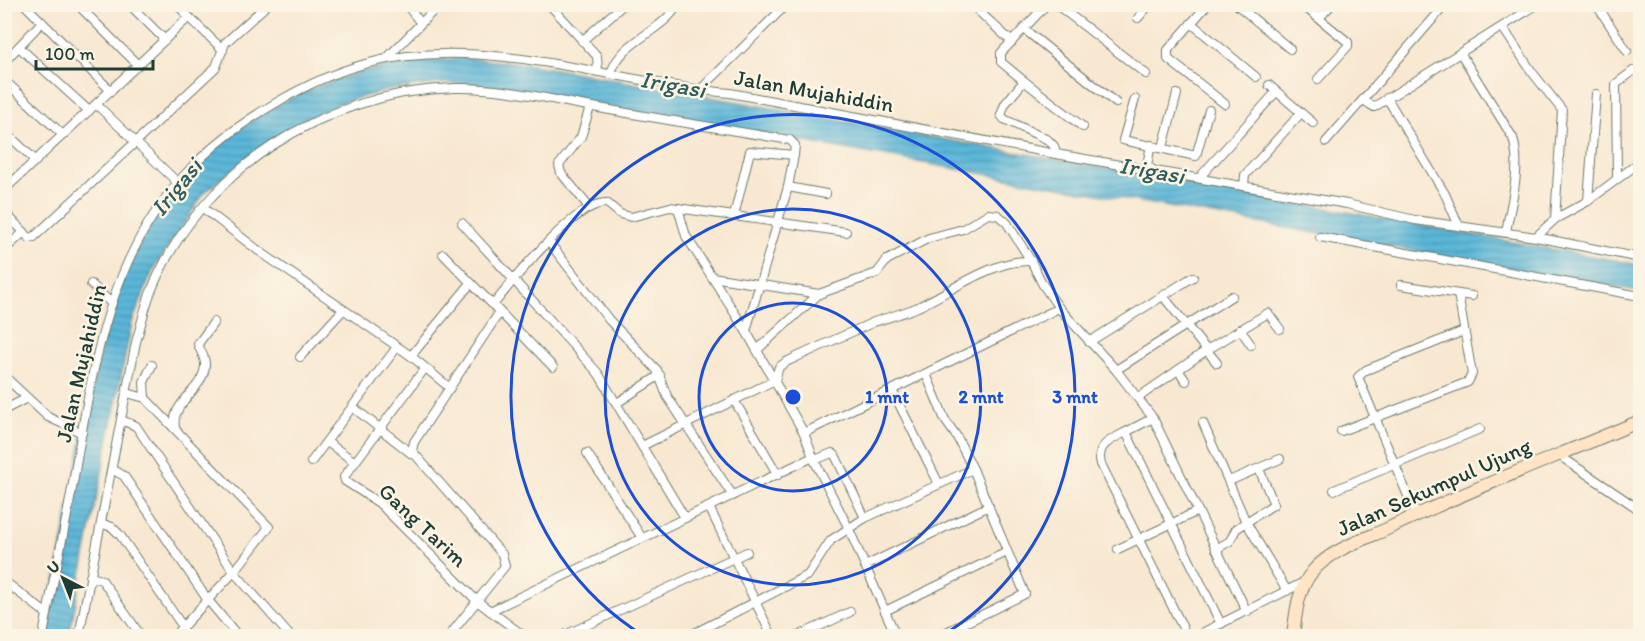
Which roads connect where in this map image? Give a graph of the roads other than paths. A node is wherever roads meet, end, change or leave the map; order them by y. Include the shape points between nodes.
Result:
1 (24, 4) edge
2 (77, 4) edge
3 (129, 4) edge
4 (177, 4) edge
5 (268, 4) edge
6 (406, 4) edge
7 (440, 4) edge
8 (549, 4) edge
9 (624, 4) edge
10 (787, 4) edge
11 (971, 4) edge
12 (1032, 4) edge
13 (1047, 4) edge
14 (1056, 4) edge
15 (1150, 4) edge
16 (1208, 4) edge
17 (1236, 4) edge
18 (1301, 4) edge
19 (1332, 4) edge
20 (1446, 4) edge
21 (1538, 4) edge
22 (1596, 4) edge
23 (677, 6) dead end
24 (1040, 12) junction
25 (189, 17) junction
26 (1138, 18) dead end
27 (1319, 18) junction
28 (42, 22) junction
29 (420, 22) junction
30 (1191, 23) junction
31 (1503, 28) junction
32 (1024, 29) junction
33 (165, 40) junction
34 (582, 40) junction
35 (1012, 42) junction
36 (19, 47) junction
37 (1290, 49) dead end
38 (223, 50) junction
39 (1627, 51) dead end
40 (1461, 54) junction
41 (387, 58) junction
42 (4, 62) edge
43 (138, 65) junction
44 (598, 70) junction
45 (1633, 71) dead end
46 (611, 73) junction
47 (1146, 74) dead end
48 (1256, 77) dead end
49 (1318, 79) dead end
50 (4, 80) edge
51 (1024, 81) junction
52 (111, 90) junction
53 (699, 91) junction
54 (1177, 94) dead end
55 (1596, 94) dead end
56 (1387, 98) junction
57 (1135, 99) dead end
58 (1363, 100) junction
59 (1116, 103) dead end
60 (96, 104) junction
61 (1225, 104) dead end
62 (590, 107) junction
63 (1209, 110) dead end
64 (88, 111) junction
65 (1301, 113) junction
66 (1313, 123) dead end
67 (1083, 127) dead end
68 (4, 131) edge
69 (63, 135) junction
70 (134, 142) junction
71 (1326, 142) dead end
72 (1151, 145) junction
73 (1163, 147) junction
74 (1056, 154) junction
75 (794, 155) junction
76 (36, 161) junction
77 (1641, 162) edge
78 (1154, 171) junction
79 (1199, 178) junction
80 (1617, 178) junction
81 (177, 182) junction
82 (1244, 186) junction
83 (788, 187) junction
84 (4, 190) edge
85 (826, 194) dead end
86 (1588, 201) junction
87 (589, 207) junction
88 (203, 208) junction
89 (678, 208) junction
90 (4, 212) edge
91 (734, 216) junction
92 (1555, 219) junction
93 (778, 221) junction
94 (462, 223) dead end
95 (1459, 226) junction
96 (24, 232) junction
97 (846, 232) dead end
98 (1506, 232) junction
99 (1320, 237) dead end
100 (1536, 237) junction
101 (549, 242) junction
102 (4, 250) edge
103 (443, 254) dead end
104 (1641, 258) edge
105 (1031, 261) junction
106 (712, 277) junction
107 (1194, 277) dead end
108 (513, 280) junction
109 (471, 283) junction
110 (91, 284) dead end
111 (759, 284) junction
112 (1401, 285) dead end
113 (819, 294) junction
114 (1458, 294) junction
115 (1163, 296) junction
116 (1232, 296) dead end
117 (1472, 296) dead end
118 (1641, 296) edge
119 (110, 302) junction
120 (496, 307) junction
121 (1059, 308) junction
122 (343, 310) junction
123 (214, 322) dead end
124 (1186, 324) junction
125 (1240, 329) junction
126 (1280, 329) dead end
127 (746, 331) junction
128 (1464, 331) junction
129 (1089, 342) junction
130 (1251, 345) dead end
131 (397, 347) junction
132 (758, 349) junction
133 (1207, 350) junction
134 (411, 356) junction
135 (300, 357) dead end
136 (1217, 363) dead end
137 (152, 365) dead end
138 (553, 367) dead end
139 (425, 368) junction
140 (1116, 370) junction
141 (1178, 370) junction
142 (926, 374) junction
143 (660, 375) junction
144 (4, 376) edge
145 (775, 380) junction
146 (1186, 381) dead end
147 (450, 388) junction
148 (892, 390) junction
149 (127, 393) junction
150 (1139, 397) junction
151 (27, 398) junction
152 (145, 398) junction
153 (734, 400) junction
154 (617, 403) junction
155 (354, 408) junction
156 (4, 410) edge
157 (1153, 418) junction
158 (1375, 418) junction
159 (121, 420) junction
160 (1641, 422) edge
161 (1203, 423) dead end
162 (688, 424) junction
163 (175, 428) junction
164 (379, 429) junction
165 (1480, 429) dead end
166 (1341, 431) dead end
167 (1126, 432) junction
168 (82, 433) junction
169 (804, 433) junction
170 (327, 442) junction
171 (644, 445) junction
172 (587, 453) dead end
173 (412, 454) junction
174 (1560, 456) junction
175 (814, 459) junction
176 (1280, 459) dead end
177 (311, 462) dead end
178 (355, 462) junction
179 (1394, 464) junction
180 (112, 469) junction
181 (973, 469) junction
182 (1259, 469) junction
183 (778, 475) junction
184 (1229, 481) junction
185 (939, 484) junction
186 (1334, 490) dead end
187 (733, 496) junction
188 (989, 506) junction
189 (709, 507) junction
190 (1641, 510) edge
191 (1198, 511) junction
192 (1416, 515) junction
193 (685, 518) junction
194 (865, 518) junction
195 (1246, 522) junction
196 (103, 524) junction
197 (1172, 524) junction
198 (848, 527) junction
199 (1139, 537) junction
200 (642, 538) junction
201 (1118, 549) dead end
202 (1216, 549) junction
203 (747, 552) dead end
204 (1007, 552) junction
205 (733, 559) junction
206 (865, 566) junction
207 (234, 572) junction
208 (90, 577) junction
209 (4, 581) edge
210 (1306, 581) junction
211 (1287, 591) junction
212 (207, 599) junction
213 (477, 601) junction
214 (755, 602) junction
215 (490, 611) junction
216 (885, 611) junction
217 (850, 612) dead end
218 (1247, 612) junction
219 (47, 614) junction
220 (1221, 624) junction
221 (183, 627) junction
222 (43, 636) edge
223 (79, 636) edge
224 (141, 636) edge
225 (174, 636) edge
226 (238, 636) edge
227 (290, 636) edge
228 (451, 636) edge
229 (524, 636) edge
230 (563, 636) edge
231 (689, 636) edge
232 (772, 636) edge
233 (798, 636) edge
234 (897, 636) edge
235 (938, 636) edge
236 (1187, 636) edge
237 (1196, 636) edge
238 (1293, 636) edge

1 - 28 street
2 - 43 street
3 - 33 street
4 - 25 street
5 - 38 street via 225,43
6 - 29 street
7 - 29 street
8 - 34 street
9 - 34 street
10 - 53 street
11 - 35 street
12 - 24 street
13 - 24 street
14 - 47 street
15 - 26 street
16 - 30 street
17 - 37 street
18 - 27 street
19 - 27 street
20 - 58 street
21 - 31 street
22 - 39 street
23 - 46 street via 669,18 618,57
24 - 32 street
25 - 33 street
25 - 38 street
27 - 49 street via 1344,37 1348,46
28 - 36 street
28 - 52 street
29 - 41 street
30 - 48 street
30 - 61 street via 1168,50 1168,59
31 - 40 street
31 - 92 street via 1562,110
32 - 35 street
32 - 59 street
33 - 43 street
34 - 44 street via 597,56
35 - 51 street via 999,57
36 - 42 street
36 - 64 street
38 - 70 street via 216,67
40 - 56 street
40 - 98 street via 1517,152
41 - 44 street, Jalan Mujahiddin via 463,54 533,59
41 - 81 street, Jalan Mujahiddin via 318,79 268,107 226,134
43 - 52 street
44 - 46 street, Jalan Mujahiddin
45 - 80 street via 1616,84
46 - 53 street, Jalan Mujahiddin
50 - 69 street
51 - 67 street
51 - 74 street via 1001,115 1048,140
52 - 60 street
53 - 74 street, Jalan Mujahiddin via 730,93
54 - 73 street
55 - 86 street
56 - 58 street via 1374,107
56 - 95 street via 1445,194
57 - 72 street via 1123,140
58 - 71 street
60 - 64 street
60 - 70 street
62 - 75 street via 790,140 795,145
62 - 87 street via 580,137 559,165 561,173
62 - 88 street via 480,88 426,90 367,101 335,111 279,141 229,179
63 - 73 street via 1196,156
64 - 69 street
65 - 66 street
65 - 79 street via 1273,88
65 - 82 street via 1245,175
68 - 76 street
69 - 76 street
70 - 81 street
70 - 96 street via 34,237 29,238
72 - 73 street
72 - 78 street via 1147,165
74 - 78 street, Jalan Mujahiddin
75 - 83 street
75 - 91 street via 749,152
76 - 84 street
77 - 80 street
78 - 79 street, Jalan Mujahiddin
79 - 82 street, Jalan Mujahiddin
80 - 86 street
81 - 119 street, Jalan Mujahiddin via 137,241
82 - 95 street, Jalan Mujahiddin
83 - 85 street
83 - 93 street
86 - 92 street
87 - 89 street via 607,203 631,217 665,207
87 - 101 street
88 - 122 street
88 - 149 street via 178,242 150,294
89 - 91 street
89 - 106 street via 686,236
90 - 96 street
91 - 93 street
92 - 100 street
93 - 97 street
93 - 111 street
94 - 108 street
95 - 98 street, Jalan Mujahiddin
96 - 102 street
98 - 100 street, Jalan Mujahiddin
99 - 118 street
100 - 104 street, Jalan Mujahiddin
101 - 108 street
101 - 143 street via 609,320
103 - 109 street
105 - 113 street via 1007,223 998,215 987,214 963,229 929,238 887,260 877,273
105 - 121 street
105 - 145 street via 1014,261 916,308 797,357 779,367
106 - 111 street
106 - 127 street
107 - 115 street
108 - 120 street
108 - 154 street via 595,370
109 - 120 street
109 - 134 street
110 - 119 street
111 - 113 street
111 - 127 street
112 - 114 street
113 - 132 street
114 - 117 street
114 - 128 street
115 - 124 street
115 - 129 street
116 - 124 street
119 - 168 street, Jalan Mujahiddin
120 - 138 street
120 - 147 street via 497,316
121 - 129 street
121 - 142 street
122 - 131 street
122 - 135 street
123 - 163 street via 198,344 206,362 204,372 175,413
124 - 133 street
124 - 140 street
125 - 126 street via 1268,313
125 - 130 street
125 - 133 street
127 - 132 street
128 - 158 street via 1472,374 1468,382
128 - 158 street via 1362,372 1358,380
129 - 140 street
131 - 134 street
131 - 155 street
132 - 145 street
133 - 136 street
133 - 141 street
134 - 139 street
137 - 152 street via 144,382
139 - 147 street
139 - 164 street
140 - 150 street
141 - 146 street
141 - 150 street
142 - 148 street
142 - 181 street via 945,420
143 - 154 street
143 - 162 street via 667,396
144 - 151 street
145 - 153 street
145 - 169 street
147 - 173 street via 414,442
148 - 169 street
148 - 185 street
149 - 152 street
149 - 159 street
150 - 157 street
151 - 156 street
151 - 168 street via 48,417
152 - 163 street
153 - 162 street
153 - 183 street
154 - 171 street
155 - 164 street
155 - 170 street
157 - 167 street
157 - 191 street
158 - 166 street
158 - 179 street
159 - 180 street
159 - 207 street via 133,424 144,437
160 - 174 main road, Jalan Sekumpul Ujung
161 - 184 street
162 - 171 street
162 - 187 street
163 - 207 street via 268,525
164 - 173 street
164 - 178 street
165 - 179 street
167 - 197 street
167 - 199 street via 1106,442 1099,455
168 - 219 street, Jalan Mujahiddin
169 - 175 street
170 - 177 street
170 - 178 street
171 - 193 street
172 - 200 street
173 - 213 street via 504,559 504,570
174 - 190 street
174 - 192 main road, Jalan Sekumpul Ujung
175 - 183 street
175 - 194 street via 835,455
175 - 198 street
176 - 182 street
178 - 213 street, Gang Tarim via 344,477 348,485 379,503
179 - 186 street
179 - 192 street
180 - 196 street
180 - 212 street via 124,476
181 - 185 street
181 - 188 street
182 - 184 street
182 - 195 street via 1274,504
183 - 187 street
184 - 195 street
185 - 194 street
187 - 189 street
188 - 204 street
188 - 206 street
189 - 193 street
189 - 205 street
191 - 197 street
191 - 202 street
192 - 210 main road, Jalan Sekumpul Ujung via 1336,553
193 - 200 street
194 - 198 street
195 - 202 street via 1236,529 1230,541
195 - 211 street
196 - 208 street
196 - 221 street via 120,535
197 - 199 street
197 - 220 street
198 - 206 street
198 - 214 street via 827,545 812,572
199 - 201 street
199 - 236 street
200 - 215 street
202 - 218 street
203 - 205 street
204 - 216 street
204 - 235 street via 1025,594
205 - 214 street
205 - 230 street
206 - 216 street
207 - 212 street
207 - 227 street
208 - 223 street
208 - 224 street via 102,580
209 - 219 street
210 - 211 street
210 - 238 main road, Jalan Sekumpul Ujung via 1298,600
211 - 218 street
212 - 221 street
212 - 226 street
213 - 215 street, Gang Tarim
213 - 228 street
214 - 231 street
214 - 232 street
215 - 229 street, Gang Tarim
216 - 234 street
217 - 233 street
218 - 220 street
219 - 222 street, Jalan Mujahiddin
220 - 237 street
221 - 225 street

